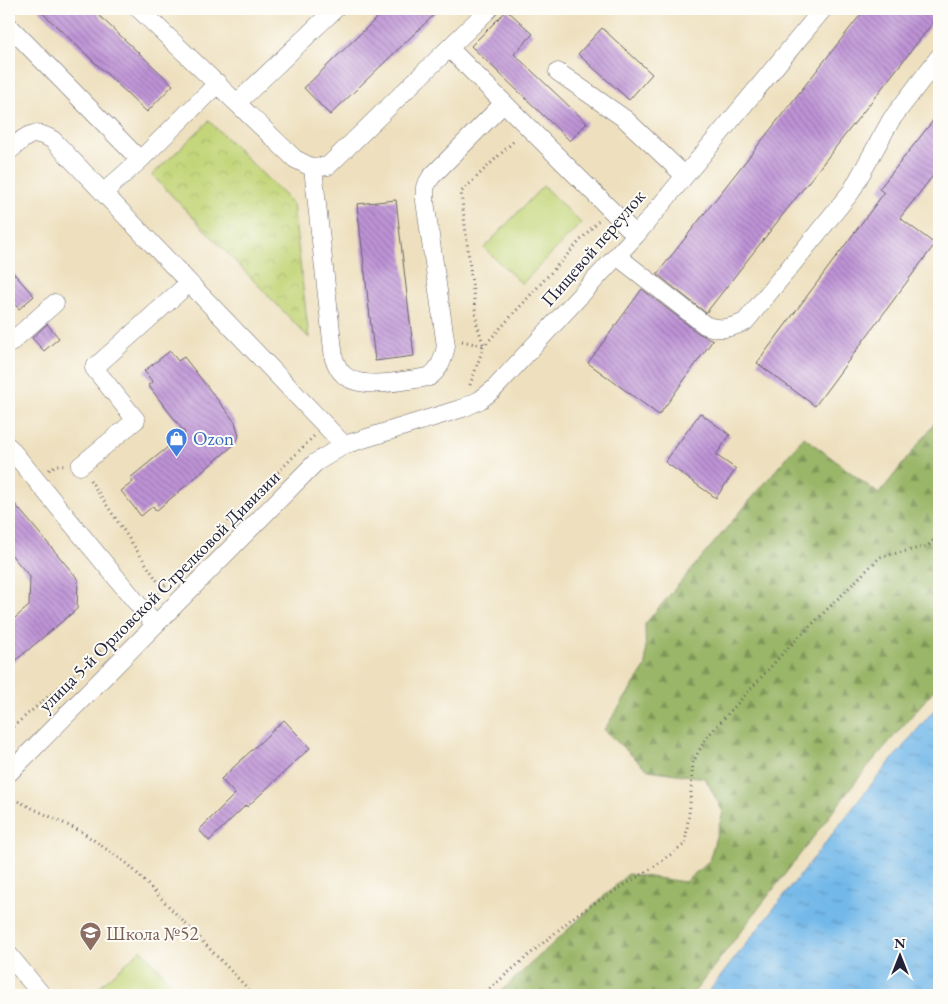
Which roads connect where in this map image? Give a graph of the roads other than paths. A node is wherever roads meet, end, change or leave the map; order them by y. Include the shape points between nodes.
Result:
1 (139, 9) edge
2 (335, 9) edge
3 (489, 9) edge
4 (822, 9) edge
5 (9, 26) edge
6 (450, 49) junction
7 (939, 56) edge
8 (558, 72) dead end
9 (218, 83) junction
10 (238, 102) junction
11 (504, 103) junction
12 (9, 151) edge
13 (140, 160) junction
14 (313, 168) junction
15 (684, 175) junction
16 (104, 192) junction
17 (636, 235) junction
18 (617, 256) junction
19 (189, 282) junction
20 (55, 303) dead end
21 (9, 344) edge
22 (344, 445) junction
23 (9, 447) edge
24 (80, 466) road end
25 (155, 625) junction
26 (9, 773) edge
27 (9, 955) edge
28 (42, 995) edge

1 - 9 street
2 - 10 street
3 - 6 street
4 - 15 street, Пищевой переулок
5 - 13 street
6 - 11 street
6 - 14 street via 328,166
7 - 18 street via 891,120 850,192 745,322 728,329 705,325
8 - 15 street via 625,119
9 - 10 street
9 - 13 street
10 - 14 street via 295,158
11 - 14 street via 431,177 426,187 425,201 446,346 443,362 429,377 363,384 352,381 341,372 334,359
11 - 17 street
12 - 16 street via 30,134 41,133 53,140
13 - 16 street
15 - 17 street, Пищевой переулок
16 - 19 street
17 - 18 street, Пищевой переулок
18 - 22 street, Пищевой переулок via 494,389 480,400
19 - 22 street
19 - 24 street via 94,368 136,420
20 - 21 street
22 - 25 street, улица 5-й Орловской Стрелковой Дивизии via 315,463 286,490
23 - 25 street
25 - 26 street, улица 5-й Орловской Стрелковой Дивизии
27 - 28 street

